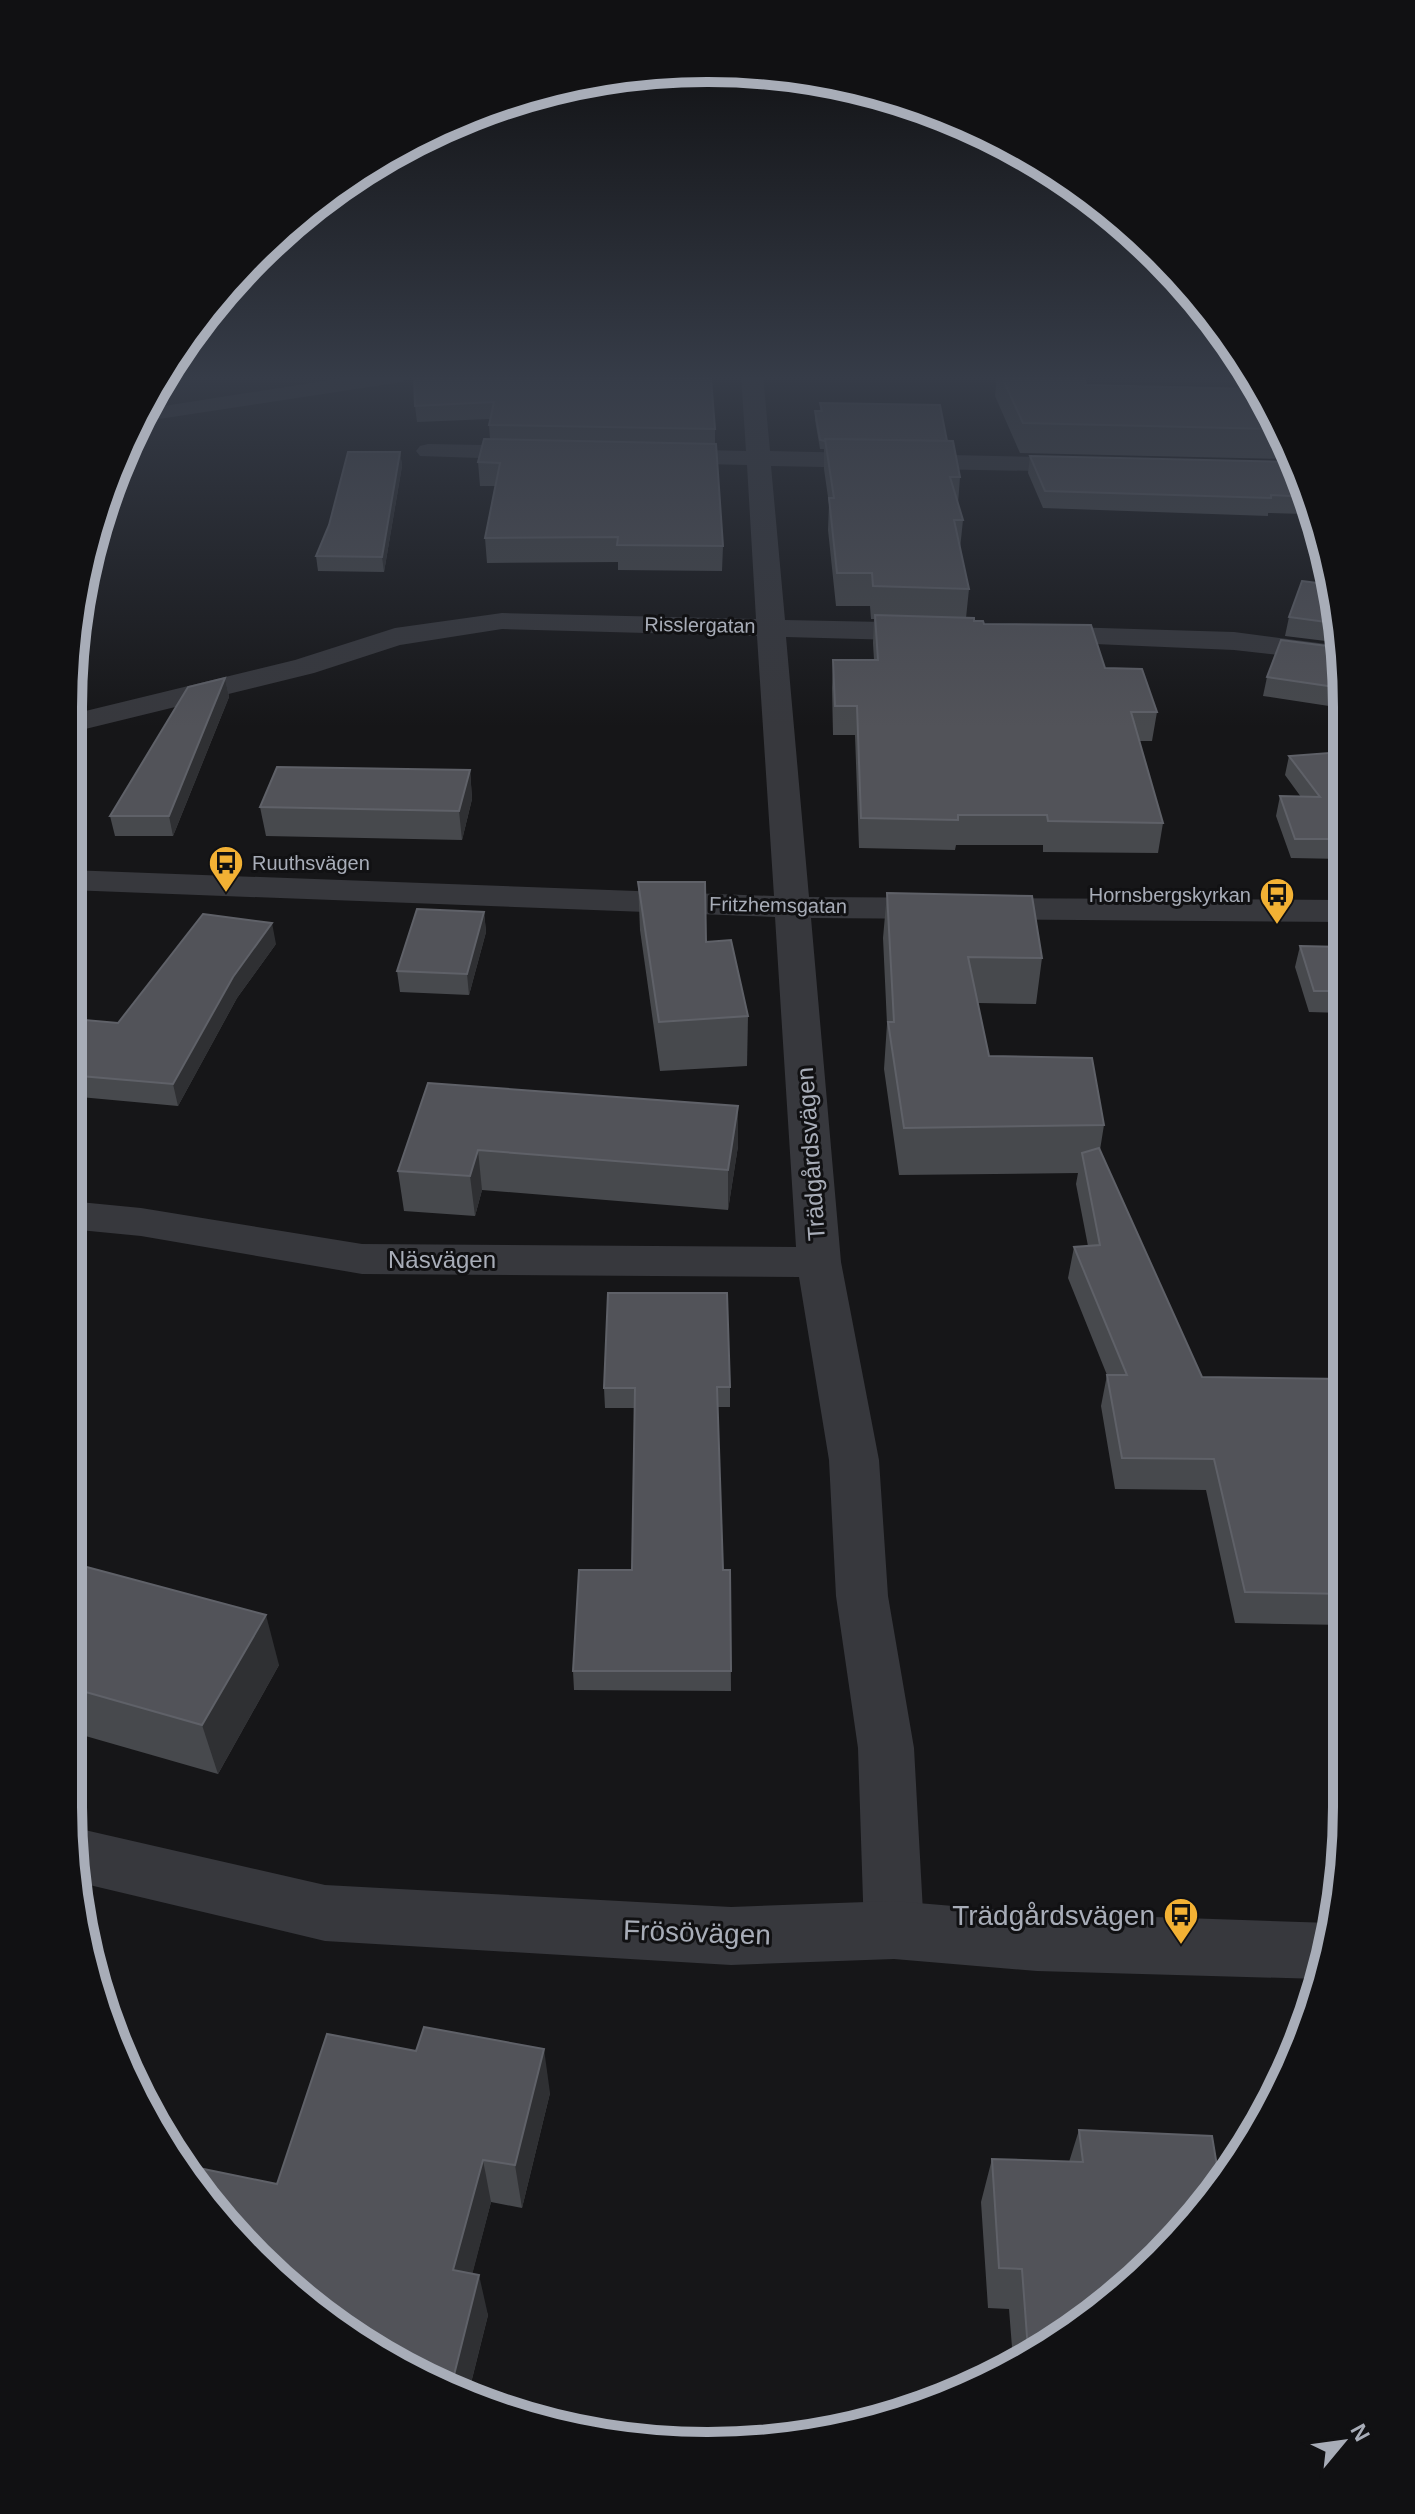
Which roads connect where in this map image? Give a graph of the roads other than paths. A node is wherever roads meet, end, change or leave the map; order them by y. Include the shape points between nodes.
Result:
1 (761, 492) edge
2 (771, 627) junction
3 (963, 633) edge
4 (1011, 635) edge
5 (1331, 654) edge
6 (82, 721) edge
7 (82, 880) edge
8 (792, 907) junction
9 (1333, 911) edge
10 (82, 1216) edge
11 (819, 1262) junction
12 (84, 1857) edge
13 (894, 1930) junction
14 (1316, 1950) edge

1 - 2 street, Trädgårdsvägen
2 - 3 street, Risslergatan
2 - 6 street, Risslergatan via 502,621 395,637 304,667
2 - 8 street, Trädgårdsvägen
4 - 5 street via 1234,641
7 - 8 street, Fritzhemsgatan
8 - 9 street, Fritzhemsgatan
8 - 11 street, Trädgårdsvägen
10 - 11 street, Näsvägen via 362,1259
11 - 13 street, Trädgårdsvägen via 854,1460 862,1596 886,1748
12 - 13 street, Frösövägen via 325,1913 731,1936
13 - 14 street, Frösövägen via 1037,1942

